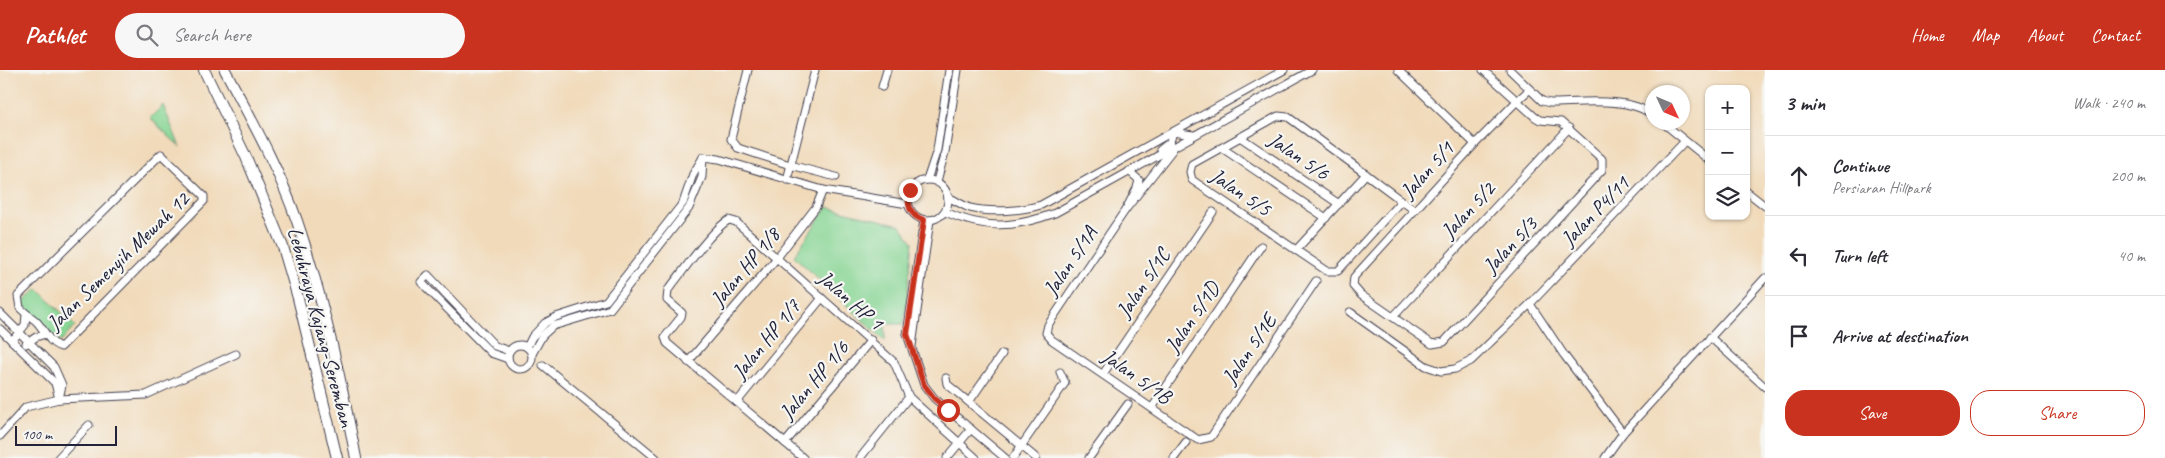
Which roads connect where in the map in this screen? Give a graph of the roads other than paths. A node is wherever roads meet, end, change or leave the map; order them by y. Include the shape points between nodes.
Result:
1 (204, 70) edge
2 (226, 70) edge
3 (748, 70) edge
4 (815, 70) edge
5 (886, 70) edge
6 (949, 70) edge
7 (958, 70) edge
8 (1284, 70) edge
9 (1312, 70) edge
10 (1398, 70) edge
11 (1483, 70) edge
12 (1510, 70) edge
13 (882, 87) dead end
14 (1529, 90) junction
15 (1518, 100) junction
16 (1645, 109) edge
17 (1569, 128) junction
18 (1672, 130) edge
19 (1173, 132) junction
20 (1193, 135) junction
21 (1240, 137) junction
22 (1686, 142) junction
23 (1178, 144) junction
24 (1475, 144) junction
25 (1222, 148) junction
26 (703, 157) junction
27 (1705, 157) edge
28 (1141, 164) junction
29 (790, 165) junction
30 (1129, 170) junction
31 (1366, 174) junction
32 (836, 177) dead end
33 (787, 180) junction
34 (927, 180) junction
35 (937, 181) junction
36 (823, 190) junction
37 (1750, 193) edge
38 (948, 197) junction
39 (1401, 200) junction
40 (908, 204) junction
41 (1339, 204) junction
42 (1765, 206) edge
43 (1126, 209) junction
44 (1414, 210) junction
45 (945, 212) junction
46 (1213, 212) dead end
47 (1326, 218) junction
48 (927, 220) junction
49 (1261, 246) dead end
50 (1296, 250) junction
51 (641, 257) junction
52 (652, 257) junction
53 (776, 259) junction
54 (1354, 277) joint
55 (1765, 278) edge
56 (1316, 281) dead end
57 (822, 298) junction
58 (1530, 304) junction
59 (1350, 312) dead end
60 (0, 313) edge
61 (26, 315) junction
62 (1393, 317) junction
63 (0, 330) edge
64 (20, 333) junction
65 (1046, 333) joint
66 (45, 334) junction
67 (1710, 337) junction
68 (870, 340) junction
69 (12, 341) junction
70 (29, 341) junction
71 (527, 347) junction
72 (21, 349) junction
73 (236, 354) dead end
74 (532, 354) junction
75 (1002, 354) dead end
76 (509, 355) junction
77 (688, 362) junction
78 (543, 365) dead end
79 (1060, 372) dead end
80 (1102, 374) junction
81 (946, 378) dead end
82 (1765, 387) edge
83 (909, 397) junction
84 (59, 399) junction
85 (737, 402) junction
86 (969, 402) junction
87 (1128, 404) dead end
88 (1152, 408) junction
89 (87, 427) dead end
90 (972, 429) junction
91 (1622, 433) junction
92 (0, 436) edge
93 (1211, 437) joint
94 (1186, 442) dead end
95 (785, 443) junction
96 (960, 444) junction
97 (1021, 445) junction
98 (58, 458) edge
99 (337, 458) edge
100 (356, 458) edge
101 (656, 458) edge
102 (803, 458) edge
103 (860, 458) edge
104 (948, 458) edge
105 (976, 458) edge
106 (1005, 458) edge
107 (1013, 458) edge
108 (1036, 458) edge
109 (1089, 458) edge
110 (1174, 458) edge
111 (1605, 458) edge

1 - 99 highway, Lebuhraya Kajang-Seremban via 246,157 283,248
2 - 100 highway, Lebuhraya Kajang-Seremban via 262,140 297,220 344,395
3 - 29 street via 731,139 733,144
4 - 29 street
5 - 13 street
6 - 34 street via 937,150
7 - 35 street
8 - 19 street
9 - 20 street
10 - 24 street
11 - 15 street, Jalan 5/3
12 - 14 street
14 - 15 street, Jalan 5/1
14 - 16 street via 1542,101 1550,103 1628,103
15 - 17 street, Jalan 5/3 via 1540,120 1561,122
15 - 24 street, Jalan 5/1
17 - 62 street, Jalan 5/2
17 - 62 street, Jalan 5/3 via 1602,159 1602,170 1444,342 1432,344
18 - 22 street
19 - 20 street
19 - 28 street via 1170,142
19 - 38 street via 1058,197 1025,210 970,208
20 - 23 street
21 - 25 street, Jalan 5/5
21 - 31 street, Jalan 5/5 via 1278,116 1288,117
21 - 41 street, Jalan 5/6
22 - 27 street
22 - 58 street, Jalan P4/11
23 - 28 street
23 - 43 street
24 - 44 street, Jalan 5/1
25 - 47 street
25 - 50 street, Jalan 5/5 via 1192,164 1192,180
26 - 33 street
26 - 51 street via 683,203
26 - 52 street via 702,177 689,208
28 - 30 street
29 - 32 street
29 - 33 street
30 - 43 street via 1138,180 1138,188
30 - 45 street via 1055,213 1015,225 965,220
31 - 39 street, Jalan 5/5
31 - 41 street
33 - 36 street
34 - 35 street
34 - 40 street via 914,185
35 - 38 street via 944,186
36 - 40 street
36 - 53 street, Jalan HP 1/8 via 816,207
37 - 42 street
38 - 45 street
39 - 44 street, Jalan 5/5
39 - 50 street, Jalan 5/5 via 1338,271 1327,272
40 - 48 street via 914,214
41 - 47 street
43 - 65 street, Jalan 5/1A via 1048,325
44 - 54 street, Jalan 5/1
45 - 48 street via 936,219
46 - 80 street, Jalan 5/1C
47 - 50 street
48 - 90 street via 912,351 924,385 934,398
49 - 88 street, Jalan 5/1D
51 - 52 street via 646,260
51 - 71 street via 606,301 545,323
52 - 74 street via 610,309 553,326 542,336
53 - 57 street, Jalan HP 1
53 - 77 street, Jalan HP 1/8
53 - 77 street, Jalan HP 1 via 736,222 729,220 724,223 668,290 667,300 682,313 665,337 667,343
54 - 62 street, Jalan 5/3 via 1353,286 1361,295
55 - 67 street
56 - 93 street, Jalan 5/1E
57 - 68 street, Jalan HP 1
57 - 85 street, Jalan HP 1/7
58 - 59 street, Jalan P4/11 via 1471,361 1441,371 1426,366
58 - 91 street
60 - 64 street
61 - 64 street
61 - 66 street, Jalan Semenyih Mewah 12 via 37,322
61 - 66 street, Jalan Semenyih Mewah 12 via 20,308 18,296 161,154 204,196 204,201 61,347
63 - 69 street
64 - 69 street
64 - 70 street
65 - 80 street, Jalan 5/1B
66 - 70 street
67 - 82 street
67 - 91 street
68 - 83 street, Jalan HP 1 via 894,362
68 - 95 street, Jalan HP 1/6
69 - 72 street
70 - 72 street
70 - 84 street via 47,359 60,380
71 - 74 street
71 - 76 street via 515,346
72 - 84 street via 55,383
73 - 84 street via 146,396
74 - 76 street via 531,362 522,369 512,366
75 - 86 street
76 - 76 street via 491,353 421,282 422,279 428,275 495,346
77 - 85 street
78 - 101 street
79 - 97 street via 1065,383
80 - 88 street, Jalan 5/1B
81 - 86 street via 947,384
83 - 96 street, Jalan HP 1
83 - 103 street
84 - 92 street via 26,407
85 - 95 street
86 - 97 street
87 - 109 street
88 - 93 street, Jalan 5/1B via 1198,440
89 - 98 street
90 - 96 street
90 - 106 street
91 - 111 street
94 - 110 street
95 - 102 street
96 - 104 street
96 - 105 street, Jalan HP 1
97 - 107 street
97 - 108 street

